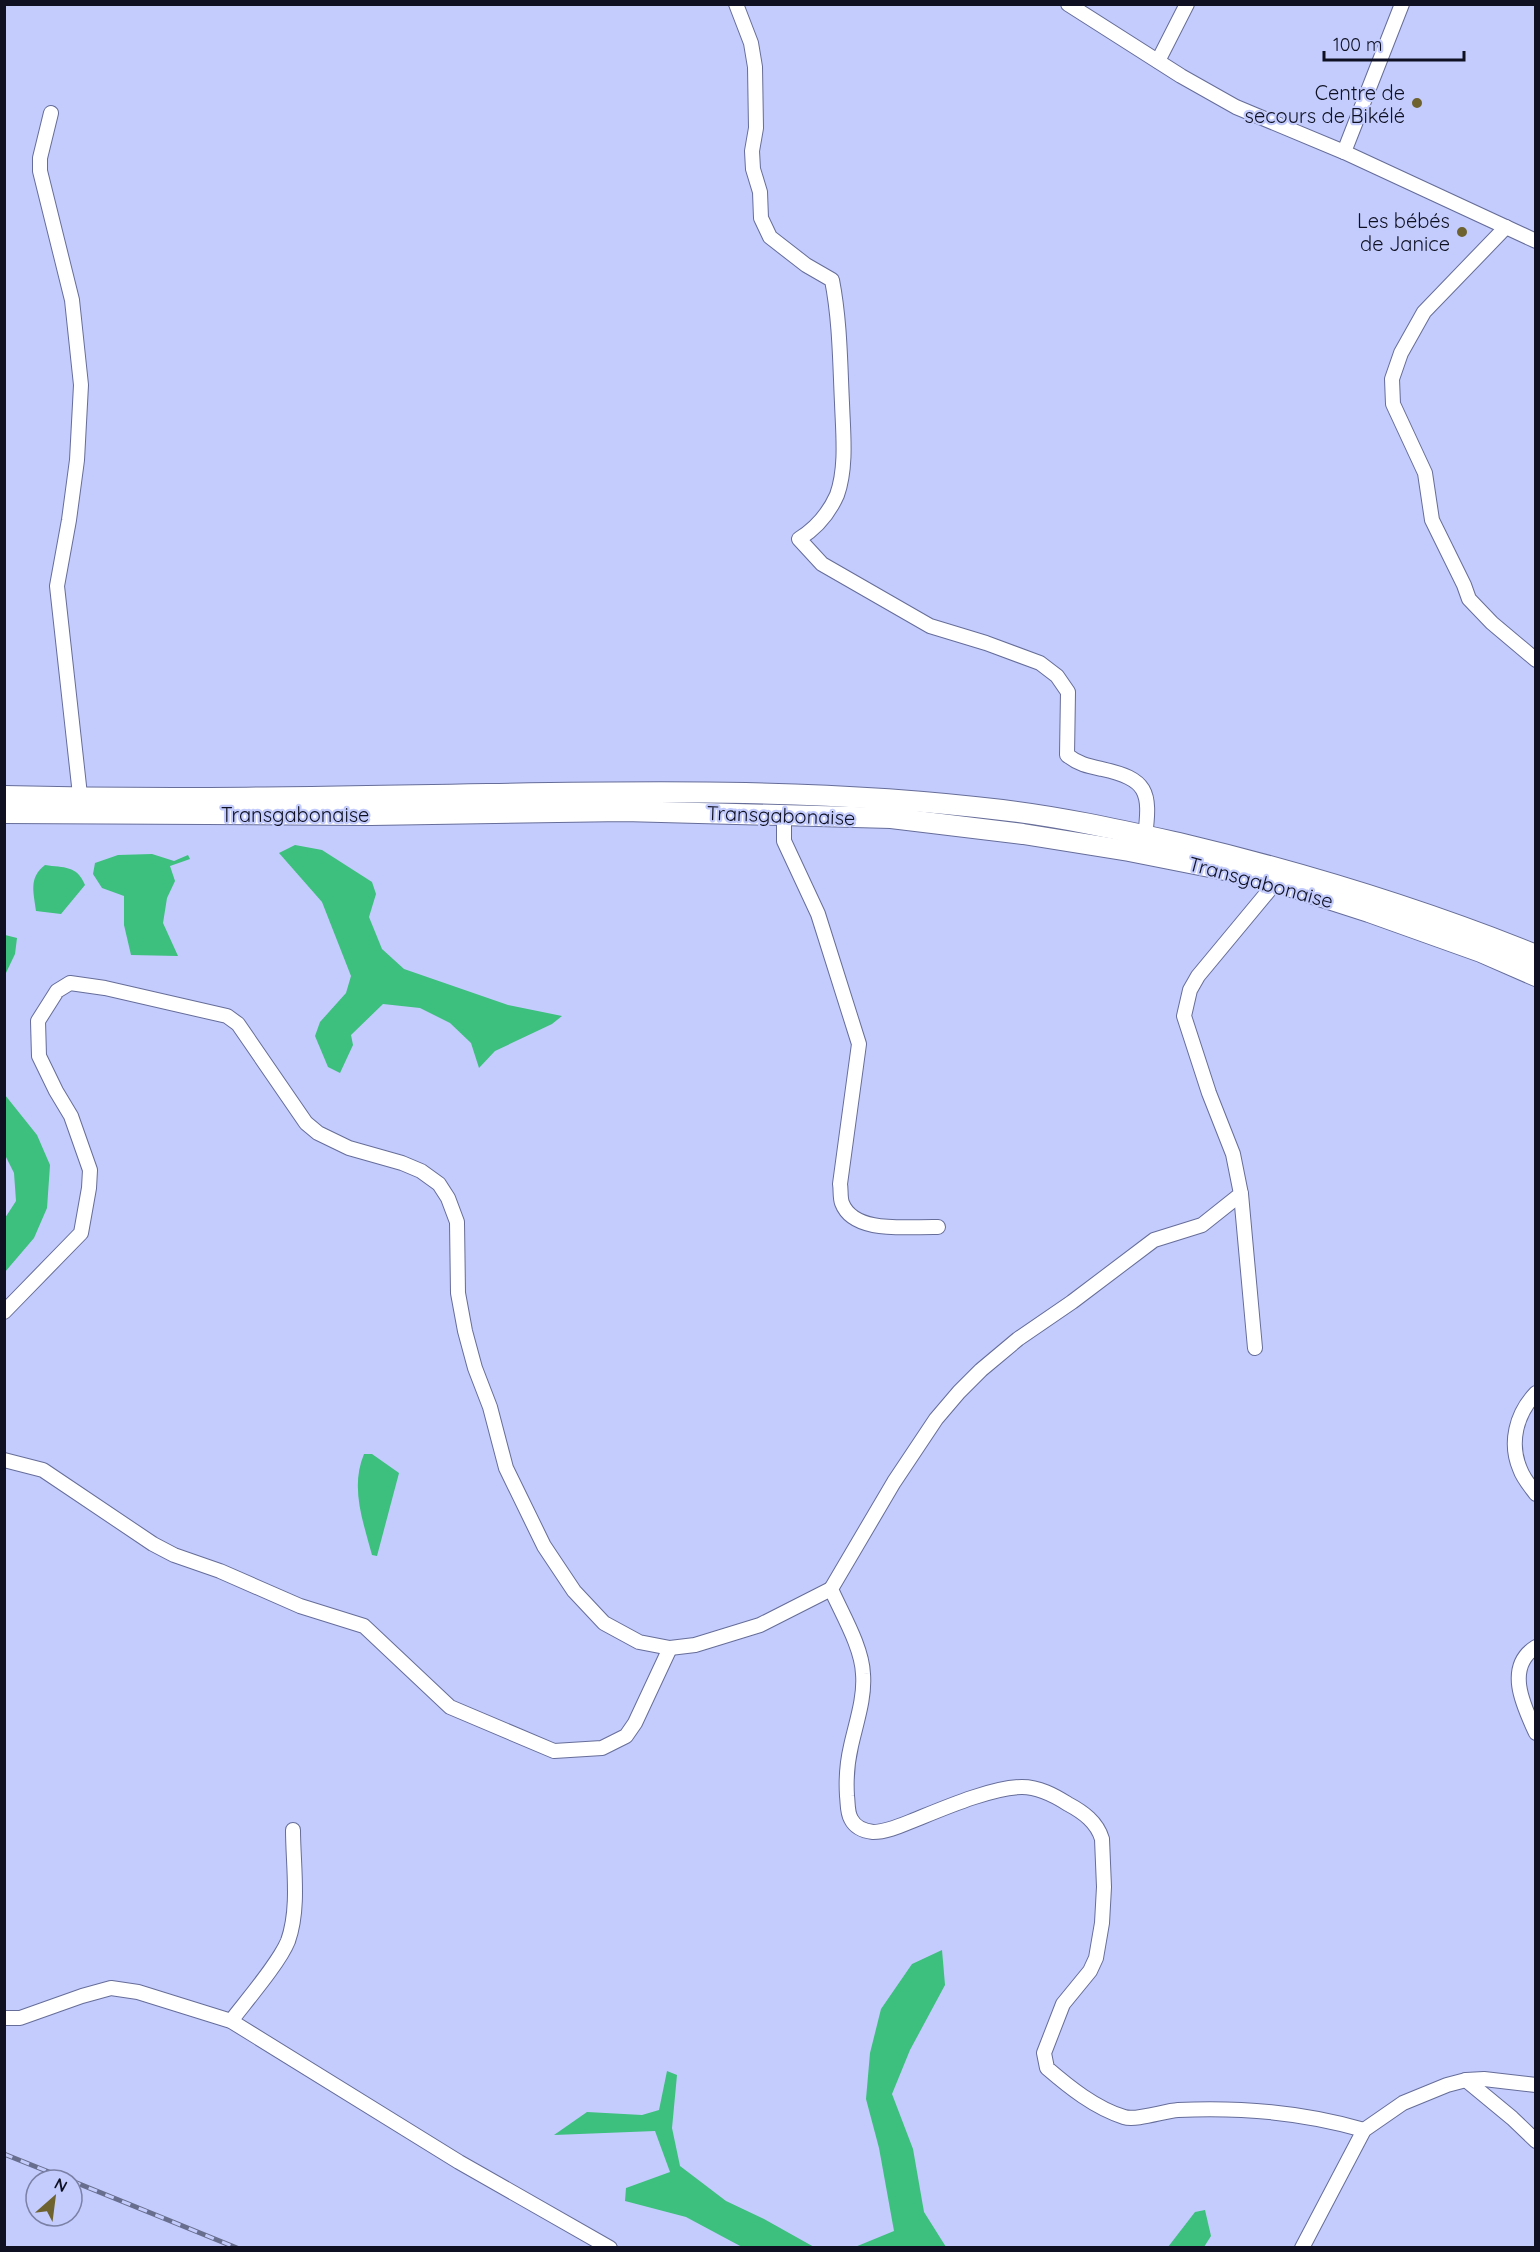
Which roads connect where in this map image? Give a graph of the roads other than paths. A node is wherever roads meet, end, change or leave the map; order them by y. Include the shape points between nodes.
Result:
1 (735, 4) edge
2 (1068, 4) edge
3 (1187, 4) edge
4 (1404, 7) edge
5 (1158, 61) junction
6 (51, 113) dead end
7 (1344, 152) junction
8 (1506, 227) junction
9 (1536, 241) edge
10 (1536, 660) edge
11 (4, 796) edge
12 (81, 805) junction
13 (4, 813) edge
14 (784, 814) junction
15 (1145, 836) junction
16 (1276, 882) junction
17 (1536, 955) edge
18 (1536, 976) edge
19 (1241, 1194) junction
20 (938, 1227) dead end
21 (4, 1312) edge
22 (1255, 1348) dead end
23 (1536, 1393) edge
24 (4, 1460) edge
25 (1536, 1494) edge
26 (831, 1589) junction
27 (1536, 1647) edge
28 (670, 1648) junction
29 (1536, 1733) edge
30 (293, 1830) dead end
31 (4, 2018) edge
32 (231, 2021) junction
33 (1466, 2080) junction
34 (1536, 2085) edge
35 (1364, 2130) junction
36 (1536, 2141) edge
37 (610, 2247) edge
38 (1302, 2247) edge

1 - 15 street via 751,43 754,67 756,128 752,151 761,218 770,237 832,280 838,315 841,475 837,495 825,515 814,530 799,539 822,564 930,626 986,642 1040,663 1057,675 1068,692 1067,756 1076,763 1128,777 1139,784 1149,808
2 - 5 street
3 - 5 street
4 - 7 street
5 - 7 street via 1236,107
6 - 12 street via 40,171 72,300 81,385 77,460 57,586
7 - 8 street
8 - 9 street
8 - 10 street via 1424,312 1401,353 1392,379 1394,404 1425,473 1432,520 1469,599
11 - 12 highway, Transgabonaise
12 - 13 highway, Transgabonaise
12 - 14 highway, Transgabonaise via 371,814 579,810
12 - 15 highway, Transgabonaise via 671,791 858,798 1005,810
14 - 16 highway, Transgabonaise via 891,818 1023,834 1150,855
14 - 20 street via 784,841 818,915 859,1044 840,1184 842,1203 851,1215 868,1226
15 - 17 highway, Transgabonaise via 1339,885
16 - 18 highway, Transgabonaise via 1481,952
16 - 19 street via 1198,976 1184,1016 1233,1154
19 - 22 street
19 - 26 street via 1202,1225 1154,1240 981,1370 936,1419
21 - 28 street via 81,1233 89,1188 90,1170 71,1116 39,1056 38,1021 57,991 70,983 105,988 227,1016 238,1024 306,1123 318,1133 349,1148 421,1171 439,1184 458,1222 458,1293 475,1368 506,1468 544,1546 574,1591 604,1623 639,1642
23 - 25 street via 1519,1418 1514,1450 1520,1471
24 - 28 street via 43,1470 174,1555 300,1606 364,1626 450,1707 554,1751 602,1748 626,1736
26 - 28 street via 760,1625 695,1645
26 - 35 street via 854,1639 864,1674 846,1781 848,1811 856,1825 864,1831 876,1832 993,1792 1020,1787 1055,1795 1085,1814 1100,1832 1104,1887 1096,1958 1064,2004 1044,2053 1047,2068 1089,2099 1126,2118 1176,2110 1242,2110 1332,2121
27 - 29 street via 1519,1668 1519,1688
30 - 32 street via 294,1911 287,1941
31 - 32 street via 20,2018 111,1988 138,1992
32 - 37 street via 459,2162
33 - 34 street
33 - 35 street via 1403,2103
33 - 36 street
35 - 38 street

